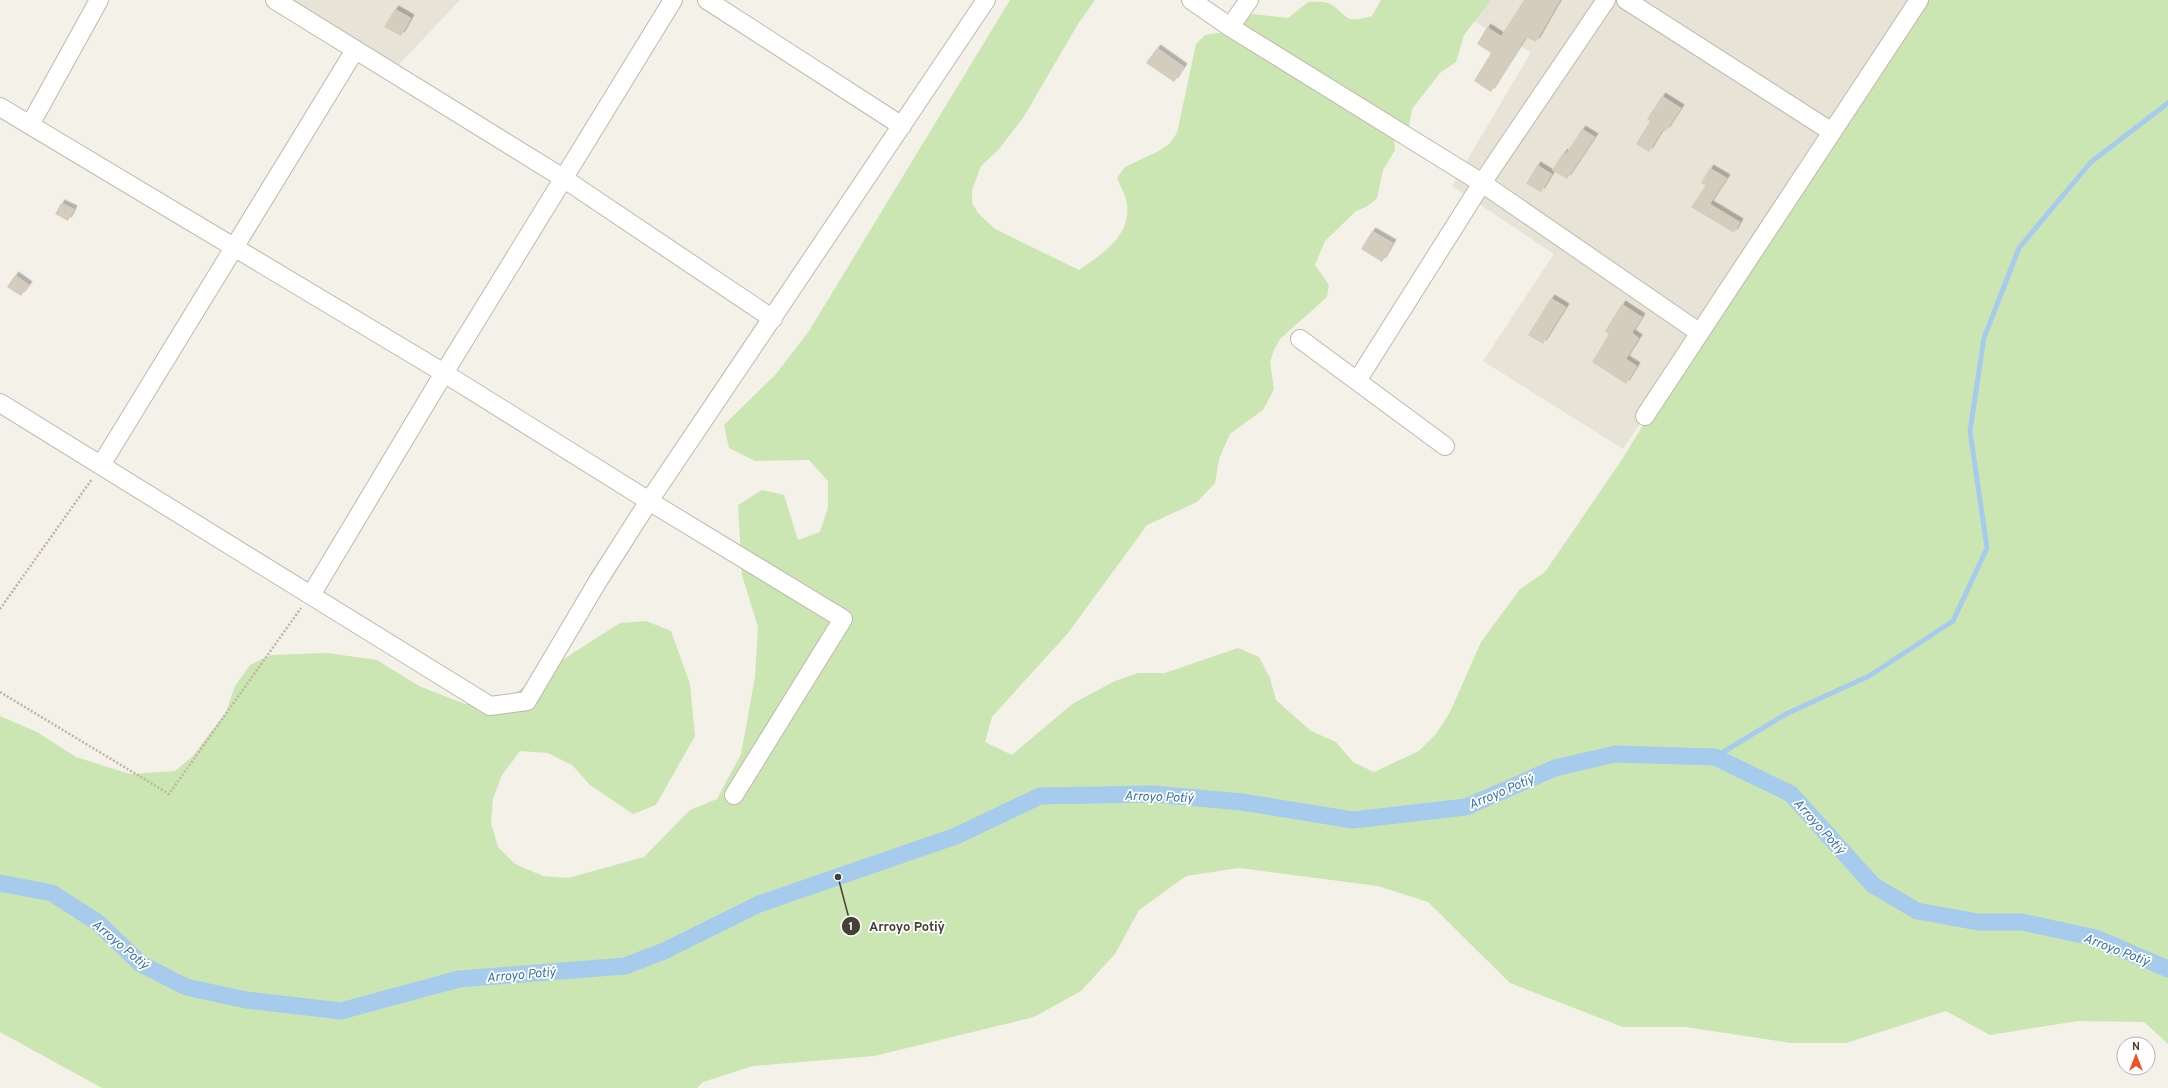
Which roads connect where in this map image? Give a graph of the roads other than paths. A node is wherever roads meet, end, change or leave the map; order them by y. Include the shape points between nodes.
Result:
1 (99, 0) edge
2 (275, 0) edge
3 (673, 0) edge
4 (707, 0) edge
5 (986, 0) edge
6 (1191, 0) edge
7 (1249, 0) edge
8 (1606, 0) edge
9 (1626, 0) edge
10 (1919, 0) edge
11 (1230, 27) junction
12 (355, 50) junction
13 (0, 107) edge
14 (30, 125) junction
15 (902, 126) junction
16 (1832, 132) junction
17 (563, 178) junction
18 (1482, 183) junction
19 (234, 247) junction
20 (773, 319) junction
21 (1700, 333) junction
22 (1300, 339) dead end
23 (444, 373) junction
24 (1357, 381) junction
25 (0, 403) edge
26 (1645, 416) dead end
27 (1444, 446) dead end
28 (101, 465) junction
29 (649, 501) junction
30 (311, 595) junction
31 (734, 795) dead end

1 - 14 street
2 - 12 street
3 - 17 street
4 - 15 street
5 - 15 street
6 - 11 street
7 - 11 street
8 - 18 street
9 - 16 street
10 - 16 street
11 - 18 street
12 - 17 street
12 - 19 street
13 - 14 street
14 - 19 street
15 - 20 street
16 - 21 street
17 - 20 street
17 - 23 street
18 - 21 street
18 - 24 street
19 - 23 street
19 - 28 street
20 - 29 street
21 - 26 street
22 - 24 street
23 - 29 street
23 - 30 street
24 - 27 street
25 - 28 street
28 - 30 street
29 - 30 street via 598,581 527,702 490,706
29 - 31 street via 843,619

